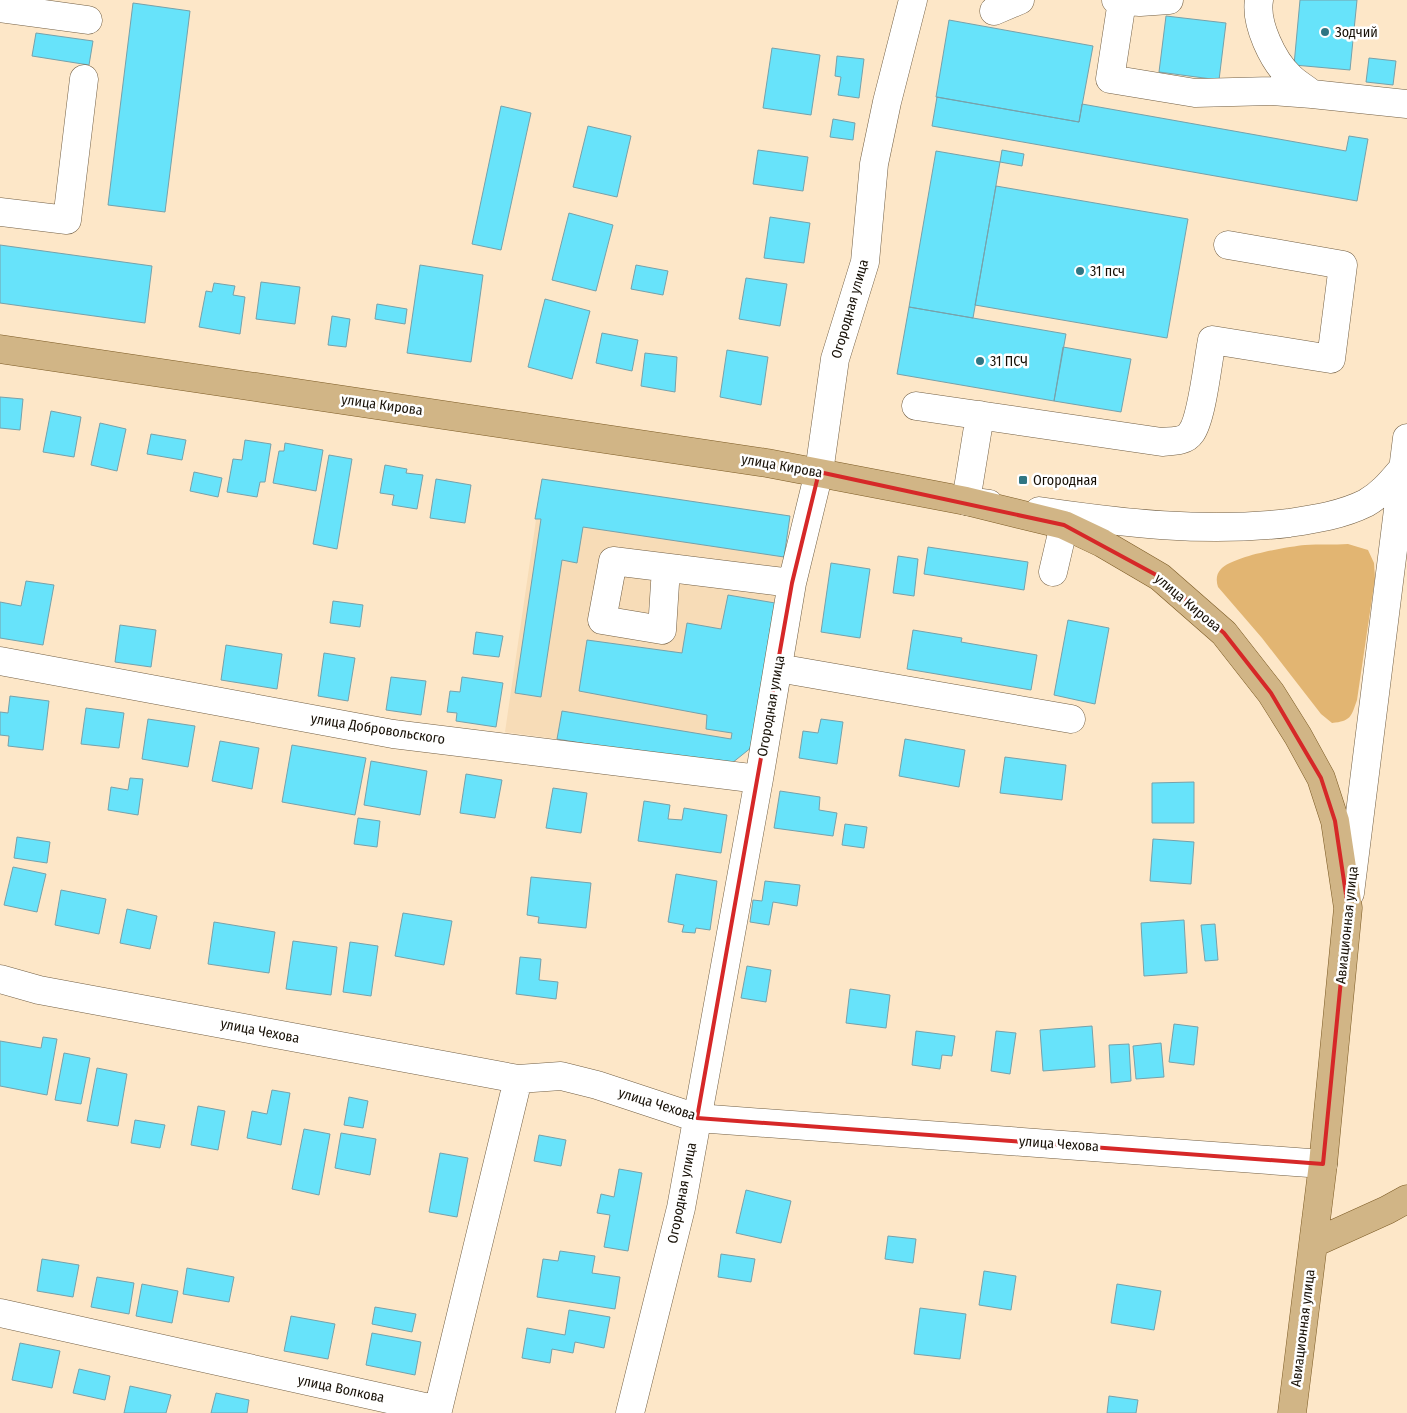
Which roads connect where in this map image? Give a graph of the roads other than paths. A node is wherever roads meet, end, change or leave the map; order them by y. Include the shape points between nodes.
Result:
1 (913, 0) edge
2 (1020, 0) edge
3 (1119, 0) edge
4 (1169, 0) edge
5 (1254, 1) edge
6 (0, 8) edge
7 (994, 11) dead end
8 (88, 20) dead end
9 (84, 79) dead end
10 (1312, 94) junction
11 (1407, 104) edge
12 (0, 212) edge
13 (1228, 245) dead end
14 (0, 349) edge
15 (916, 406) dead end
16 (980, 415) junction
17 (1407, 438) edge
18 (1404, 467) junction
19 (819, 472) junction
20 (966, 501) junction
21 (1064, 525) junction
22 (666, 568) dead end
23 (1053, 572) dead end
24 (792, 583) junction
25 (0, 661) edge
26 (778, 668) junction
27 (1071, 719) dead end
28 (758, 779) junction
29 (1348, 908) junction
30 (0, 979) edge
31 (518, 1079) junction
32 (696, 1118) junction
33 (1323, 1164) junction
34 (1407, 1199) edge
35 (1314, 1243) junction
36 (0, 1313) edge
37 (630, 1413) edge
38 (1292, 1413) edge

1 - 19 street, Огородная улица via 874,164 865,262 835,359
2 - 7 street
3 - 4 street
3 - 10 street via 1110,79 1195,93 1272,91
5 - 10 street via 1269,49 1290,77
6 - 8 street
9 - 12 street via 67,220
10 - 11 street
13 - 16 street via 1343,265 1330,359 1212,340 1196,425 1190,435 1179,441 1162,442
14 - 19 main road, улица Кирова
15 - 16 street
16 - 20 street
17 - 18 street, Авиационная улица
18 - 20 street via 1386,489 1345,512 1256,527 1134,523
18 - 29 street, Авиационная улица
19 - 20 main road, улица Кирова
19 - 24 street, Огородная улица
20 - 21 main road, улица Кирова
21 - 23 street
21 - 29 main road, улица Кирова via 1160,577 1224,633 1271,693 1321,778 1335,821
22 - 24 street
24 - 26 street, Огородная улица
25 - 28 street, улица Добровольского via 393,734
26 - 27 street
26 - 28 street, Огородная улица
28 - 32 street, Огородная улица
29 - 33 main road, Авиационная улица
30 - 31 street, улица Чехова via 40,990
31 - 32 street, улица Чехова via 561,1076
31 - 36 street, улица Волкова via 438,1410
32 - 33 street, улица Чехова
32 - 37 street, Огородная улица via 681,1208
33 - 35 main road, Авиационная улица
34 - 35 main road
35 - 38 main road, Авиационная улица

